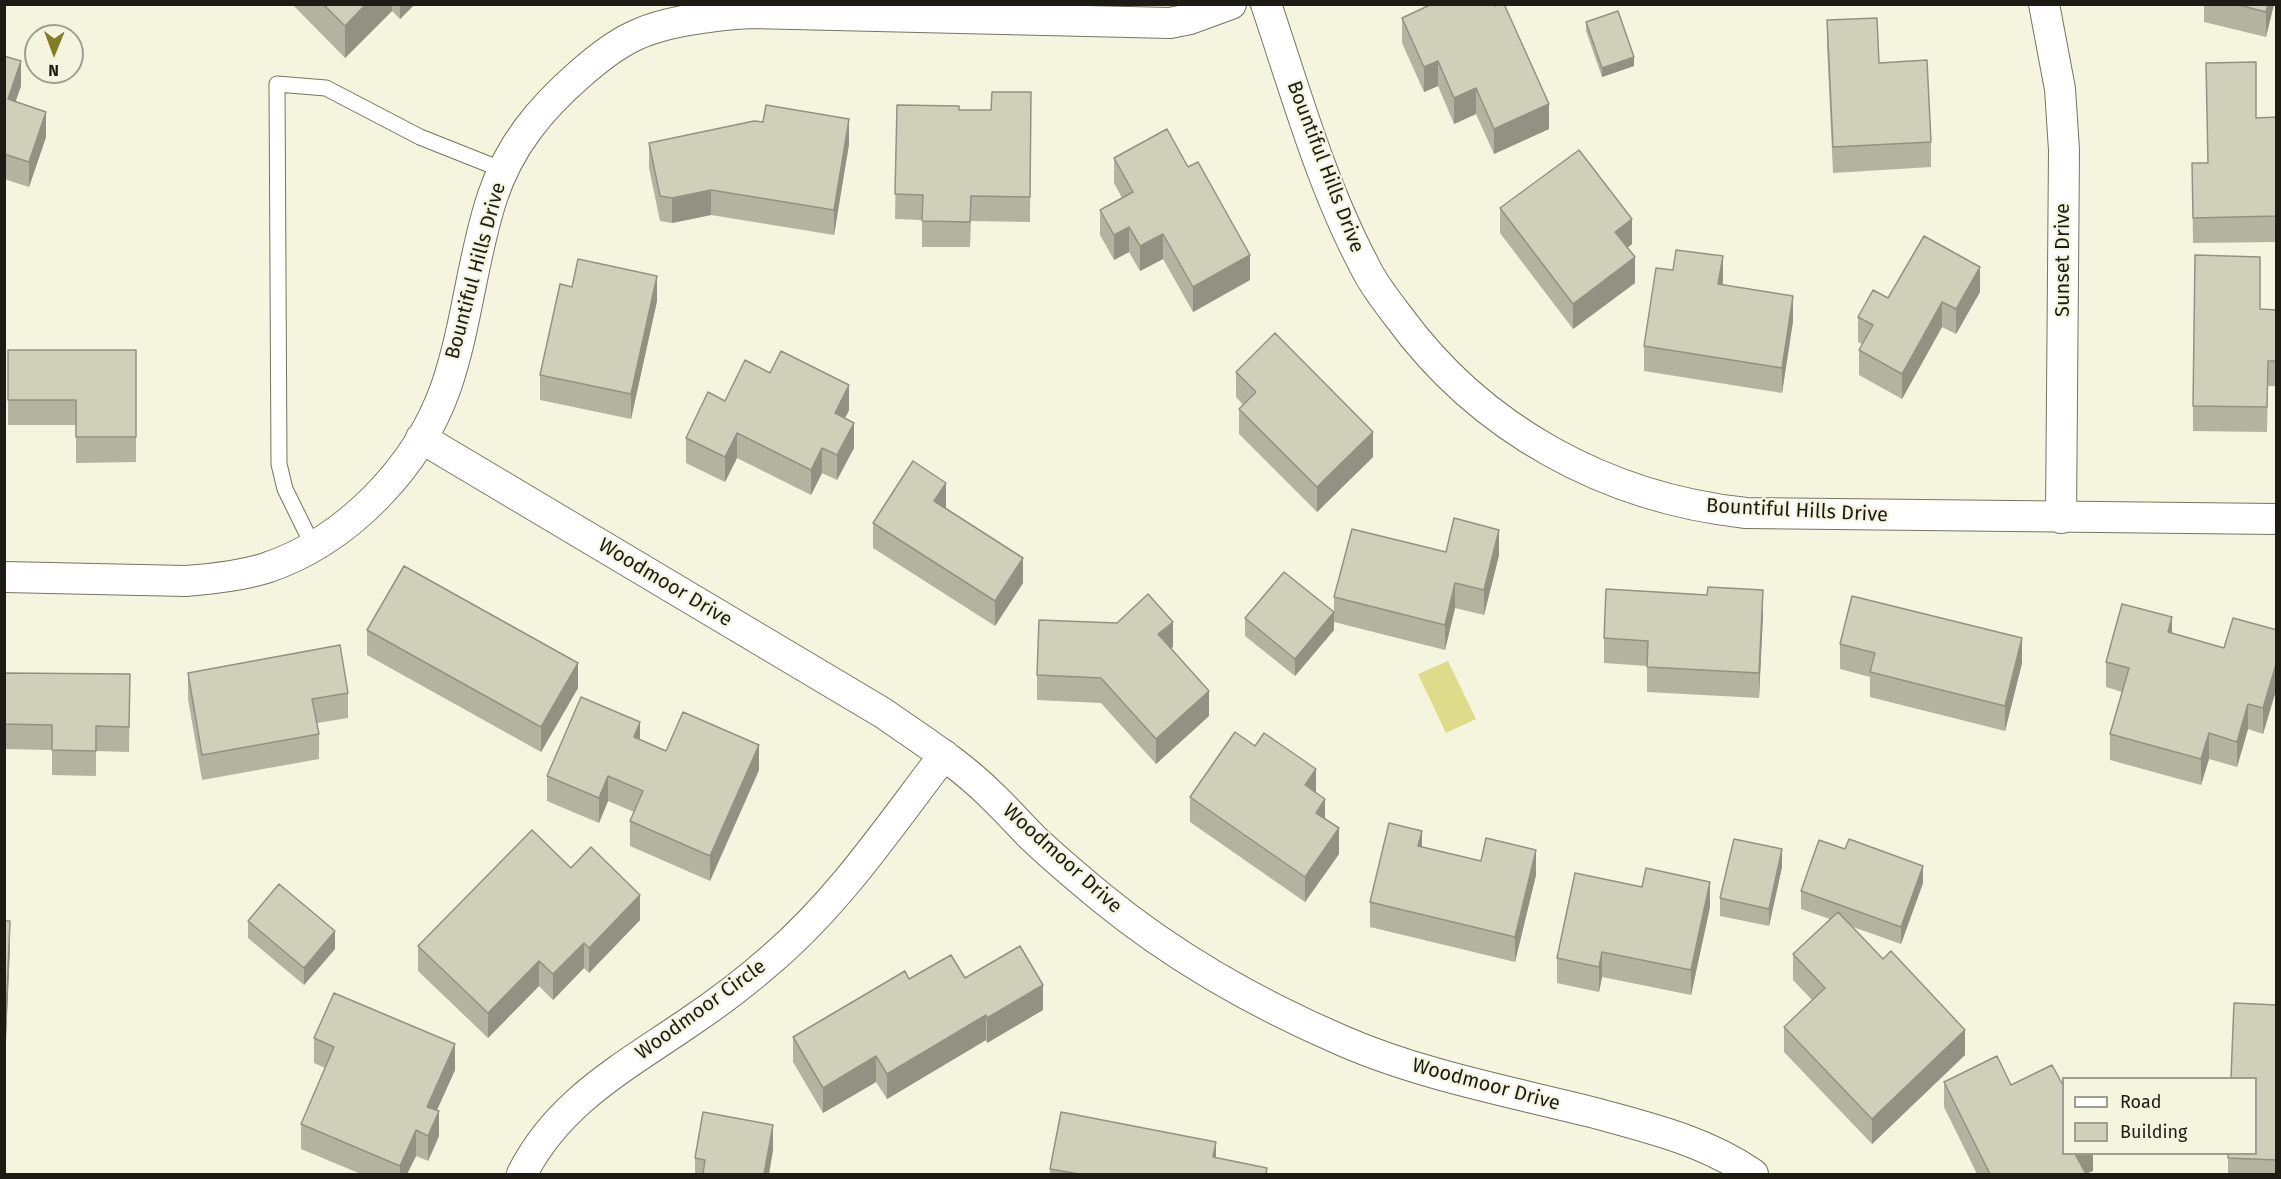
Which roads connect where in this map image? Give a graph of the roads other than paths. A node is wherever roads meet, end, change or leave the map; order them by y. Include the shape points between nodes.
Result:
1 (1231, 4) edge
2 (1266, 4) edge
3 (2044, 4) edge
4 (699, 11) edge
5 (1027, 12) edge
6 (503, 170) junction
7 (421, 438) junction
8 (2061, 518) junction
9 (2277, 519) edge
10 (313, 546) junction
11 (4, 577) edge
12 (944, 755) junction
13 (522, 1174) edge
14 (1753, 1174) edge

1 - 5 street, Bountiful Hills Drive via 1170,23
2 - 8 street, Bountiful Hills Drive via 1329,189 1364,265 1412,335 1440,366 1470,395 1538,444 1607,480 1709,509 1782,514
3 - 8 street, Sunset Drive via 2060,89 2064,150
4 - 5 street, Bountiful Hills Drive
4 - 6 street, Bountiful Hills Drive via 633,36 602,55 530,124
6 - 7 street, Bountiful Hills Drive via 492,199 446,388
6 - 10 lane via 420,137 326,88 277,84 279,464 289,498
7 - 10 street, Bountiful Hills Drive via 364,509
7 - 12 street, Woodmoor Drive via 883,713
8 - 9 street, Bountiful Hills Drive
10 - 11 street, Bountiful Hills Drive via 266,568 213,579
12 - 13 street, Woodmoor Circle via 850,877 777,955 734,991 587,1093 543,1138
12 - 14 street, Woodmoor Drive via 991,794 1034,839 1157,940 1278,1010 1345,1042 1412,1066 1653,1128 1700,1144

